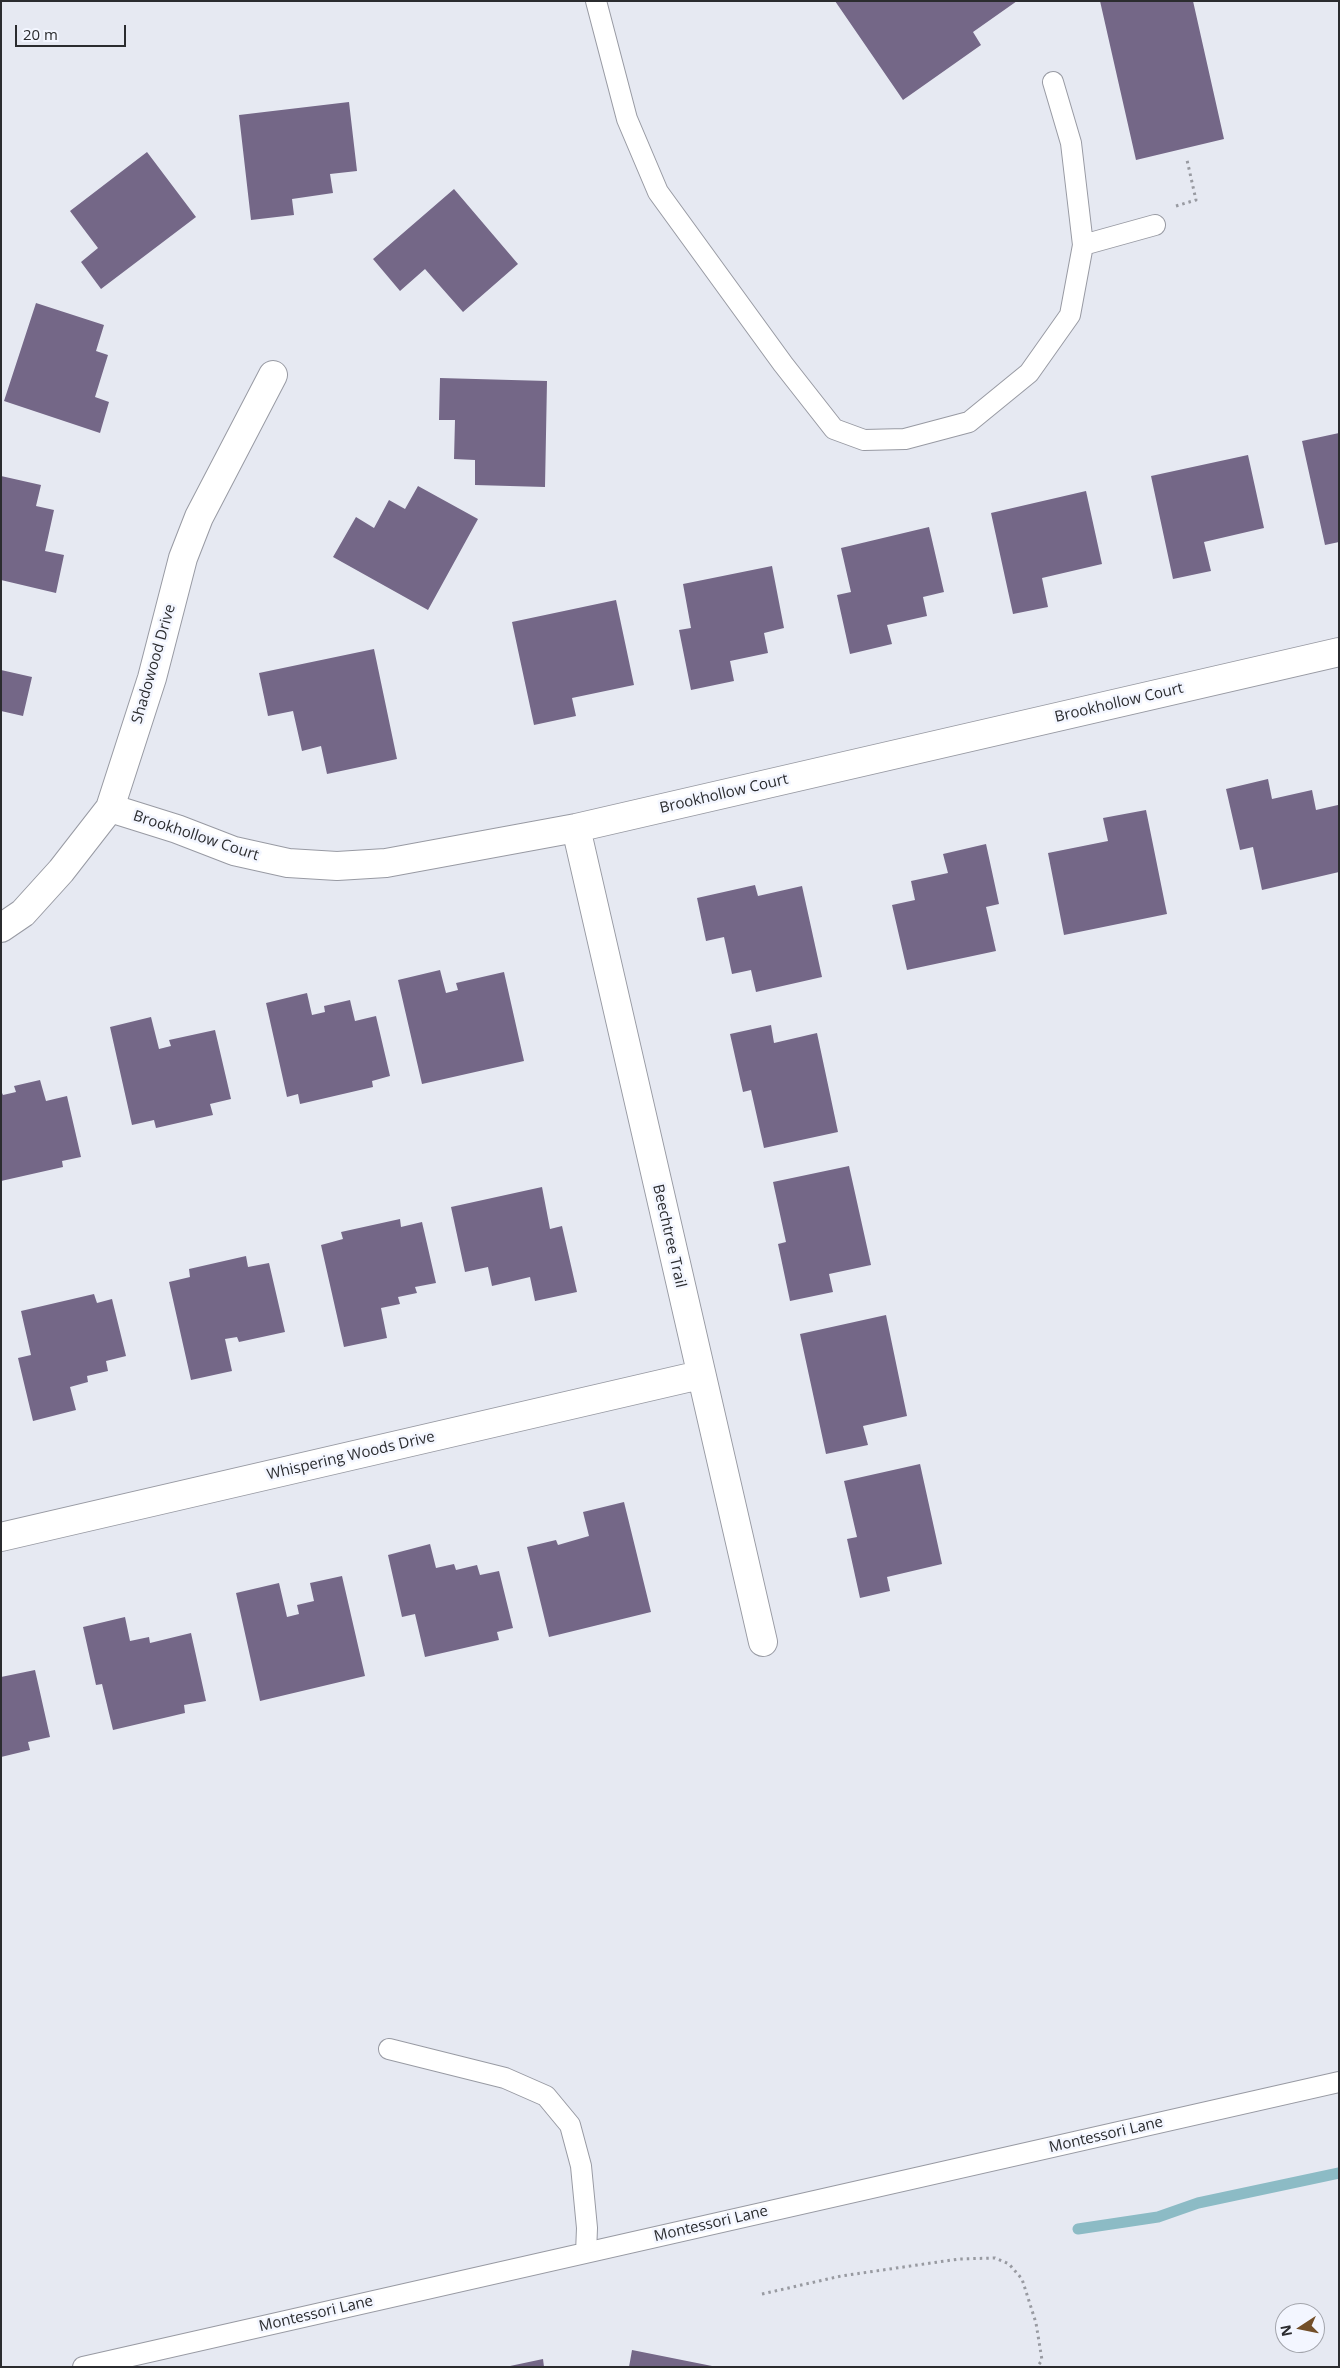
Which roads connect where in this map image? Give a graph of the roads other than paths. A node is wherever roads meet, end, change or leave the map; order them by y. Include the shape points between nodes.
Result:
1 (596, 1) edge
2 (1053, 82) dead end
3 (1151, 226) road end
4 (1082, 245) junction
5 (273, 375) dead end
6 (1339, 652) edge
7 (110, 808) junction
8 (576, 828) junction
9 (1, 928) edge
10 (700, 1375) junction
11 (1, 1537) edge
12 (763, 1642) dead end
13 (389, 2049) dead end
14 (1339, 2082) edge
15 (586, 2253) junction
16 (83, 2367) edge

1 - 4 lane via 627,119 658,192 834,429 864,440 905,439 969,422 1030,373 1070,315
2 - 4 lane via 1071,142
3 - 4 lane
5 - 7 street, Shadowood Drive via 199,517 182,558 152,678
6 - 8 street, Brookhollow Court
7 - 8 street, Brookhollow Court via 234,851 288,863 337,866 386,863
7 - 9 street, Shadowood Drive via 36,899
8 - 10 street, Beechtree Trail
10 - 11 street, Whispering Woods Drive
10 - 12 street, Beechtree Trail
13 - 15 lane via 505,2078 546,2096 570,2125 581,2166
14 - 15 lane, Montessori Lane
15 - 16 lane, Montessori Lane

